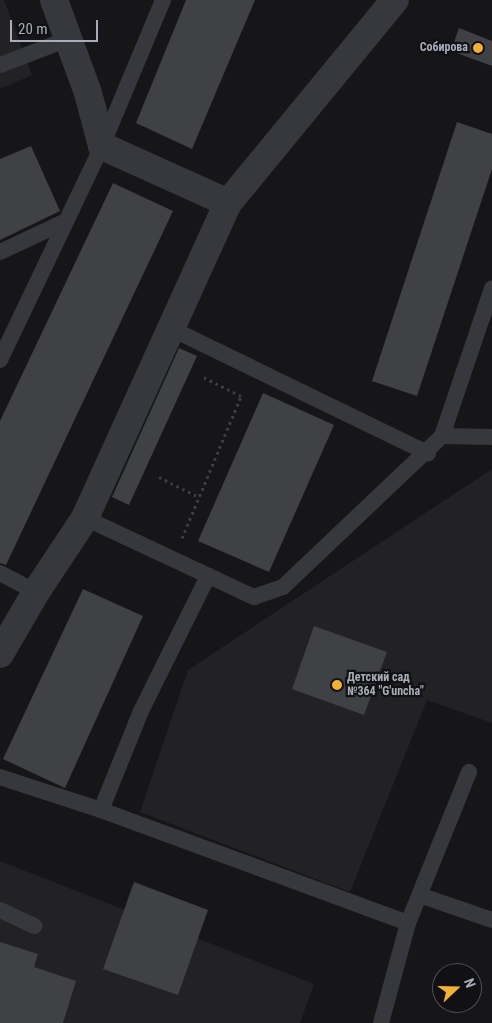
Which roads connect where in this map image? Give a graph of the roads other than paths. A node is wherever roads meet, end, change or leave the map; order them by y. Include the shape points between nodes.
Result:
1 (54, 0) edge
2 (163, 0) edge
3 (395, 0) edge
4 (68, 38) junction
5 (0, 65) edge
6 (102, 146) junction
7 (228, 203) junction
8 (66, 221) junction
9 (0, 252) edge
10 (492, 288) edge
11 (170, 328) junction
12 (0, 360) edge
13 (442, 436) junction
14 (492, 437) edge
15 (428, 453) junction
16 (85, 518) junction
17 (0, 573) edge
18 (208, 576) junction
19 (36, 592) junction
20 (0, 654) edge
21 (469, 772) dead end
22 (0, 777) edge
23 (101, 810) junction
24 (422, 896) junction
25 (0, 910) edge
26 (492, 920) edge
27 (408, 923) junction
28 (34, 926) dead end
29 (381, 1023) edge

1 - 4 street
2 - 6 lane
3 - 7 street
4 - 5 lane
4 - 6 street via 88,93
6 - 7 street
6 - 8 lane
7 - 11 street
8 - 9 lane
8 - 12 lane
10 - 13 lane
11 - 15 lane
11 - 16 street
13 - 14 lane
13 - 15 lane
15 - 18 lane via 283,587 254,597
16 - 18 lane
16 - 19 street
17 - 19 lane
18 - 23 lane via 141,711
19 - 20 street
21 - 24 lane
22 - 23 lane
23 - 27 lane
24 - 26 lane
24 - 27 lane
25 - 28 lane
27 - 29 lane

